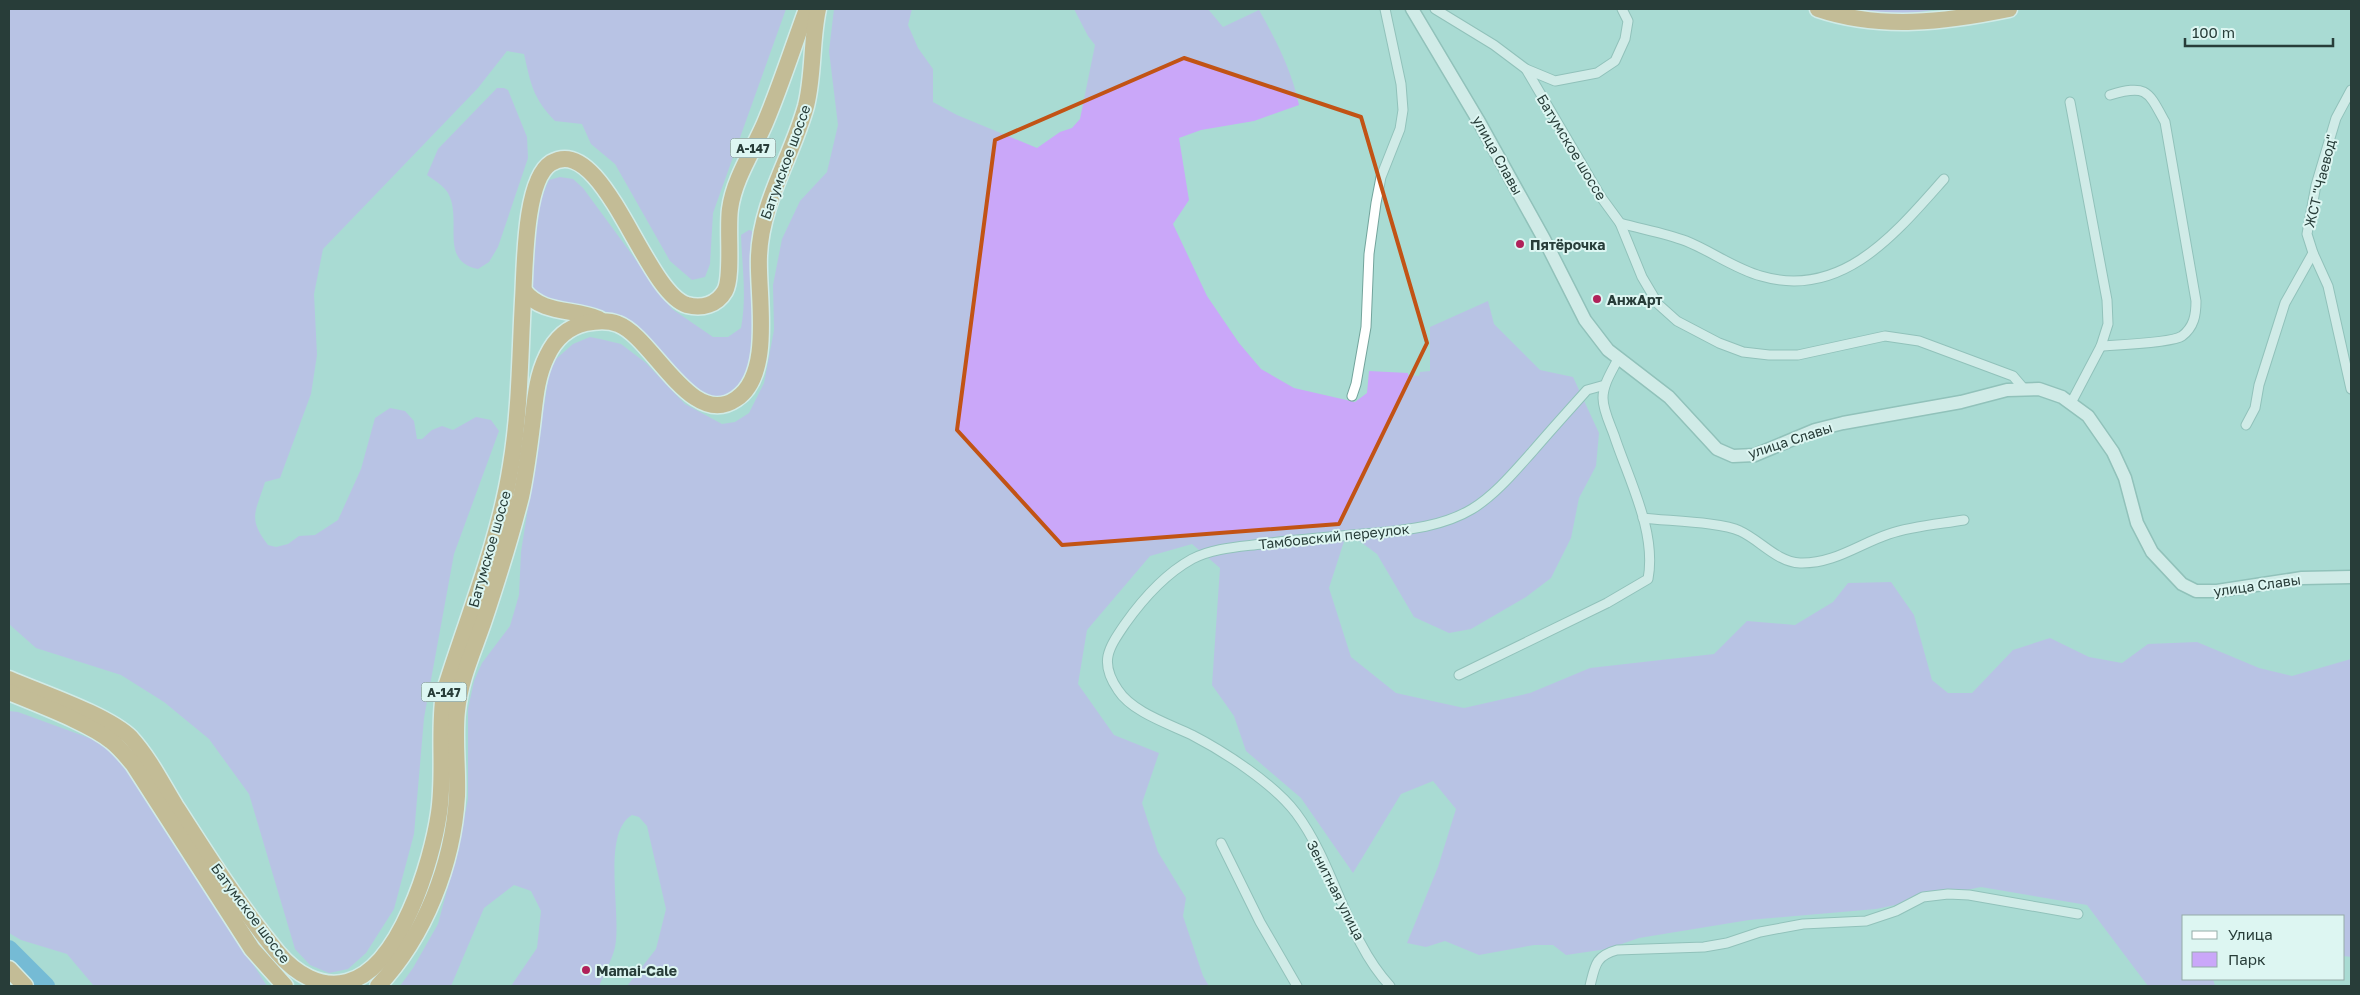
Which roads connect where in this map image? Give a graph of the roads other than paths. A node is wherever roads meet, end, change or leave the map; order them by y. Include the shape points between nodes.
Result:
1 (807, 9) edge
2 (818, 9) edge
3 (1385, 9) edge
4 (1412, 9) edge
5 (1435, 9) edge
6 (1622, 9) edge
7 (1818, 9) edge
8 (2008, 9) edge
9 (1526, 69) junction
10 (784, 74) junction
11 (810, 88) junction
12 (2351, 90) edge
13 (2110, 95) dead end
14 (2070, 102) dead end
15 (1944, 179) dead end
16 (1620, 223) junction
17 (2313, 253) junction
18 (524, 291) junction
19 (603, 321) junction
20 (2101, 346) junction
21 (1618, 359) junction
22 (1605, 386) junction
23 (2351, 389) edge
24 (2025, 390) junction
25 (1352, 396) dead end
26 (2071, 403) junction
27 (2246, 425) dead end
28 (1643, 518) junction
29 (1964, 520) dead end
30 (1218, 549) joint
31 (2351, 578) edge
32 (1459, 674) dead end
33 (9, 679) edge
34 (9, 692) edge
35 (1221, 843) dead end
36 (2078, 914) dead end
37 (9, 969) edge
38 (26, 986) edge
39 (285, 986) edge
40 (378, 986) edge
41 (1297, 986) edge
42 (1390, 986) edge
43 (1590, 986) edge

1 - 10 highway, Батумское шоссе / А-147
2 - 11 highway, Батумское шоссе / А-147
3 - 25 street via 1401,84 1403,110 1400,129 1378,194 1369,254 1366,327
4 - 21 street, улица Славы via 1478,120 1585,320
5 - 9 street, Батумское шоссе via 1494,44
6 - 9 street, Батумское шоссе via 1628,21 1625,39 1615,61 1597,73 1555,81
7 - 8 highway via 1861,20 1901,22 1963,18
9 - 16 street, Батумское шоссе via 1601,197
10 - 11 highway via 800,73
10 - 18 highway, Батумское шоссе / А-147 via 733,192 728,229 729,280 725,292 714,304 693,306 671,296 654,274 597,178 571,160 552,163 541,173 534,187
11 - 19 highway, Батумское шоссе / А-147 via 761,234 760,340 756,369 747,388 737,399 724,405 699,400 632,332 618,324
12 - 17 street, ЖСТ "Чаевод" via 2336,118 2316,185 2307,234
13 - 20 street via 2130,89 2143,90 2165,122 2196,315 2191,327 2181,337
14 - 20 street via 2107,300 2108,324
15 - 16 street via 1902,226 1862,260 1830,276 1804,281 1781,281 1760,276 1685,240
16 - 24 street, Батумское шоссе via 1642,277 1658,304 1677,321 1719,344 1769,356 1798,355 1885,336 1911,340 2013,376
17 - 23 street, ЖСТ "Чаевод" via 2328,286
17 - 27 street via 2285,303 2255,408
18 - 19 highway via 532,301 546,307
18 - 33 highway, Батумское шоссе / А-147 via 511,467 495,534 444,693 440,719 441,788 432,846 405,921 379,962 362,976 343,983 327,984 297,972 271,944 220,875 151,764 131,738 107,721
19 - 40 highway, Батумское шоссе / А-147 via 568,330 551,349 543,366 538,381 522,494 461,687 456,739 455,812 445,861 419,931 404,956
20 - 26 street
21 - 22 street
21 - 24 street, улица Славы via 1668,397 1718,449 1739,456 1763,452 1815,430 1843,423 1952,404 2007,390
22 - 28 street via 1603,398 1607,414
22 - 30 street, Тамбовский переулок via 1587,390 1506,480 1471,509 1407,530
24 - 26 street, улица Славы via 2038,389
26 - 31 street, улица Славы via 2088,416 2113,452 2125,478 2137,523 2152,552 2182,584 2196,591 2216,591 2302,578
28 - 29 street via 1727,527 1801,563 1847,554 1890,534
28 - 32 street via 1648,579 1607,604
30 - 42 street, Зенитная улица via 1192,559 1168,575 1132,614 1110,646 1106,657 1108,668 1118,691 1148,716 1224,754 1264,782 1295,813 1333,879 1357,935
34 - 39 highway, Батумское шоссе via 94,731 123,752 252,949
35 - 41 street via 1260,922
36 - 43 street via 1968,895 1923,897 1866,921 1803,924 1704,947 1605,953 1598,960
37 - 38 highway

